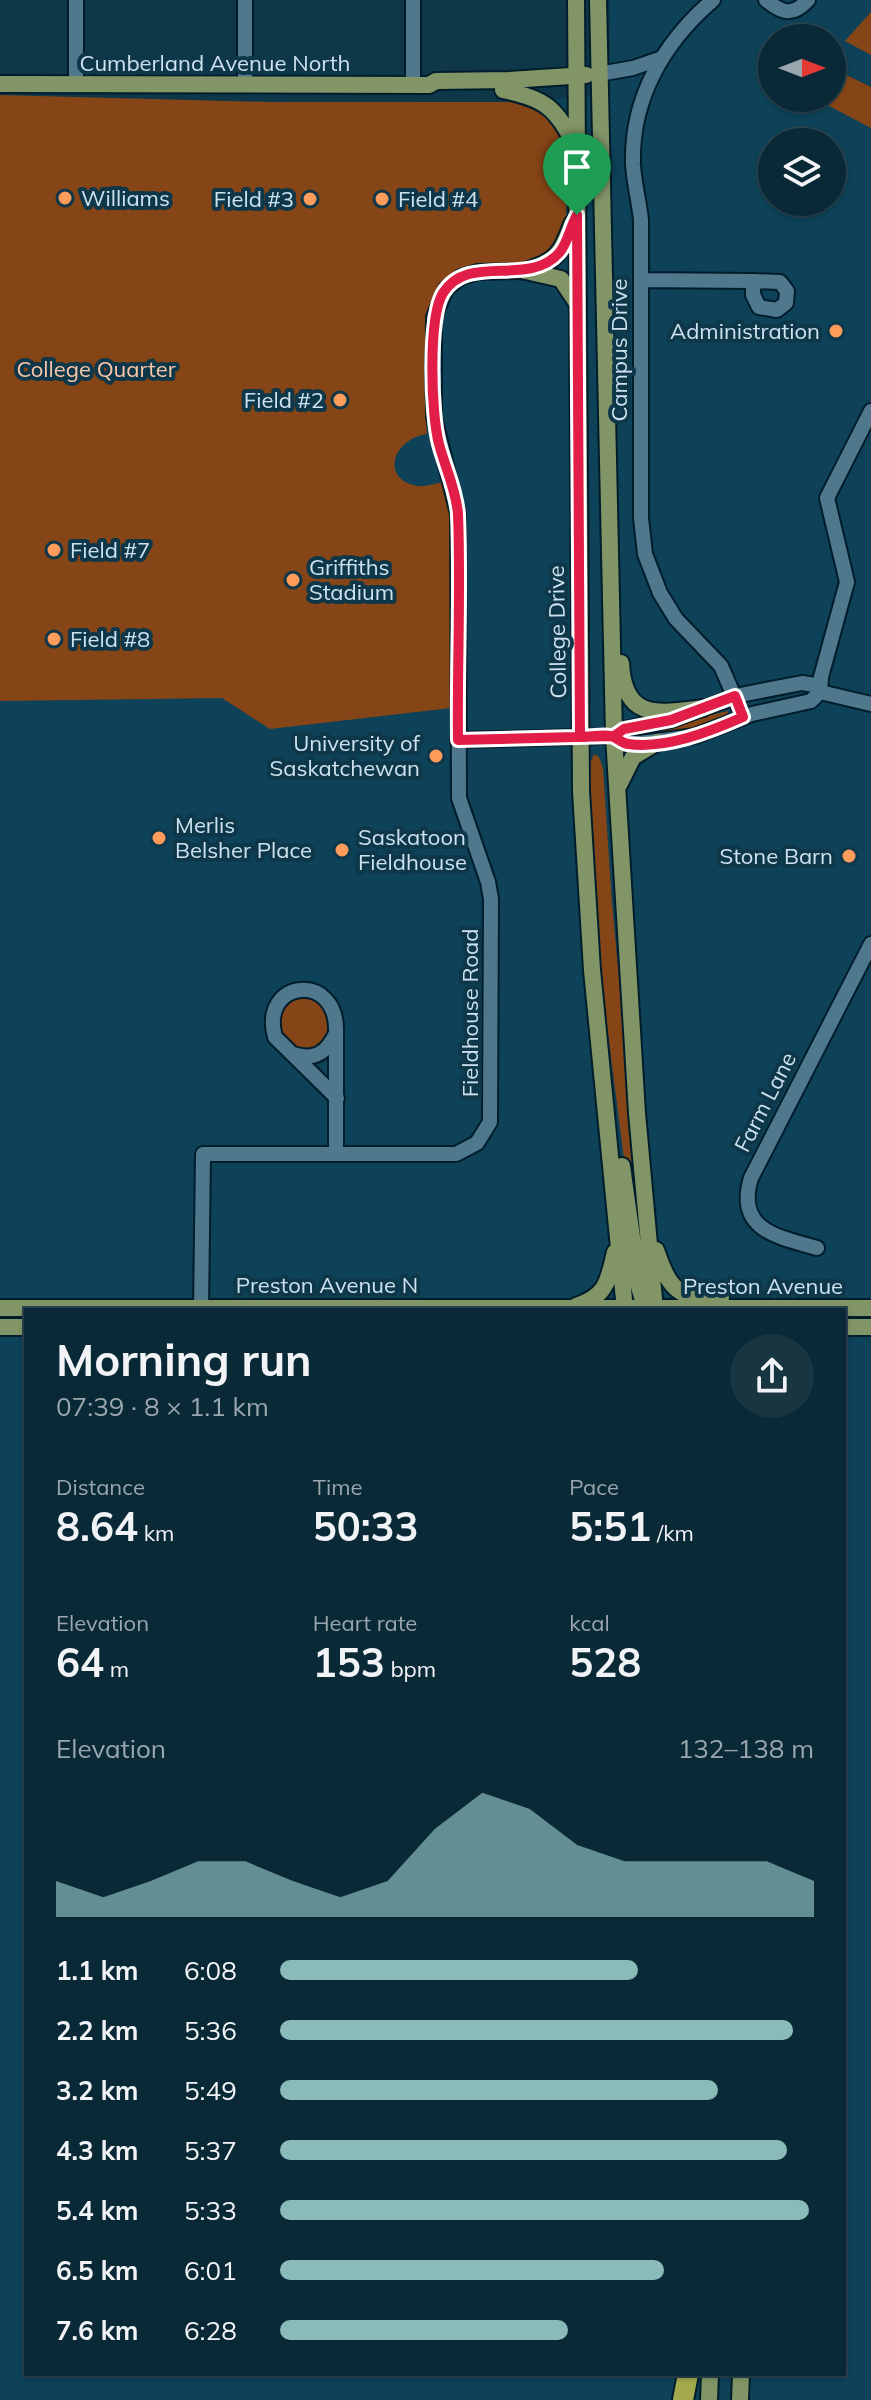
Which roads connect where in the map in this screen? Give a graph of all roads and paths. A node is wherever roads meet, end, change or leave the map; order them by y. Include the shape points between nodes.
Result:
1 (76, 0) edge
2 (245, 0) edge
3 (413, 0) edge
4 (576, 0) edge
5 (598, 0) edge
6 (713, 0) edge
7 (766, 0) edge
8 (808, 0) edge
9 (662, 58) junction
10 (599, 79) junction
11 (577, 81) junction
12 (0, 84) edge
13 (245, 84) junction
14 (421, 84) junction
15 (76, 85) junction
16 (503, 90) junction
17 (577, 148) junction
18 (577, 215) junction
19 (525, 271) junction
20 (641, 280) junction
21 (753, 281) dead end
22 (578, 304) junction
23 (871, 411) edge
24 (612, 609) junction
25 (820, 692) junction
26 (735, 696) junction
27 (871, 704) edge
28 (703, 708) junction
29 (743, 717) junction
30 (614, 736) junction
31 (580, 737) junction
32 (458, 740) junction
33 (658, 742) junction
34 (616, 790) junction
35 (589, 927) junction
36 (871, 944) edge
37 (336, 1033) junction
38 (289, 1053) junction
39 (337, 1098) junction
40 (336, 1153) junction
41 (648, 1223) junction
42 (618, 1238) junction
43 (817, 1248) dead end
44 (0, 1308) edge
45 (200, 1308) edge
46 (570, 1308) edge
47 (625, 1308) edge
48 (650, 1308) edge
49 (650, 1308) edge
50 (846, 1308) edge
51 (867, 1308) edge
52 (0, 1327) edge
53 (24, 1327) edge
54 (846, 1327) edge
55 (871, 1327) edge
56 (688, 2376) edge
57 (710, 2376) edge
58 (741, 2376) edge
59 (683, 2400) edge
60 (709, 2400) edge
61 (740, 2400) edge

1 - 15 street
2 - 13 street
3 - 14 street
4 - 11 main road, College Drive
5 - 10 main road
6 - 9 street, Campus Drive
7 - 8 street via 786,12 799,10
9 - 10 street
9 - 20 street, Campus Drive via 644,94 635,135
10 - 11 main road
10 - 24 main road
11 - 14 main road, Cumberland Avenue North
11 - 16 main road, Cumberland Avenue North
11 - 17 main road, College Drive
12 - 15 main road, Cumberland Avenue North
13 - 14 main road, Cumberland Avenue North
13 - 15 main road, Cumberland Avenue North
14 - 16 main road, Cumberland Avenue North via 435,90
16 - 17 main road via 553,110
17 - 18 main road, College Drive
18 - 19 main road via 560,253
18 - 22 main road, College Drive
19 - 22 main road via 561,279
19 - 32 street, Fieldhouse Road via 461,277 440,296 434,317 434,417 458,514
20 - 21 street
20 - 26 street, Campus Drive via 645,554 667,606 721,666
22 - 31 main road, College Drive
23 - 25 street via 827,498 847,582
24 - 28 main road via 629,696 655,713
24 - 30 main road
25 - 26 street via 809,683
25 - 27 street
25 - 29 street via 811,701
26 - 28 street
26 - 29 street, Campus Drive
28 - 30 street
29 - 33 street via 695,736
30 - 31 street
30 - 33 street via 624,743
30 - 34 main road
31 - 32 street
31 - 35 main road, College Drive
32 - 40 street, Fieldhouse Road via 460,807 491,899 490,1122 477,1143 456,1154
33 - 34 main road via 629,762
34 - 41 main road
35 - 42 main road, College Drive
35 - 48 main road via 639,1287
36 - 43 street, Farm Lane via 747,1190 750,1212 762,1228
37 - 38 street via 315,1057
37 - 38 street via 335,1011 323,996 308,990 291,992 272,1016 275,1037
37 - 39 street
38 - 39 street
39 - 40 street
40 - 45 street, Fieldhouse Road via 203,1154
41 - 49 main road
41 - 51 main road via 666,1279 687,1295
42 - 46 main road via 602,1291
42 - 47 main road, College Drive
44 - 45 main road, Preston Avenue N
45 - 46 main road, Preston Avenue N
50 - 51 main road, Preston Avenue
52 - 53 main road
54 - 55 main road, Preston Avenue
56 - 59 highway
57 - 60 main road
58 - 61 main road

